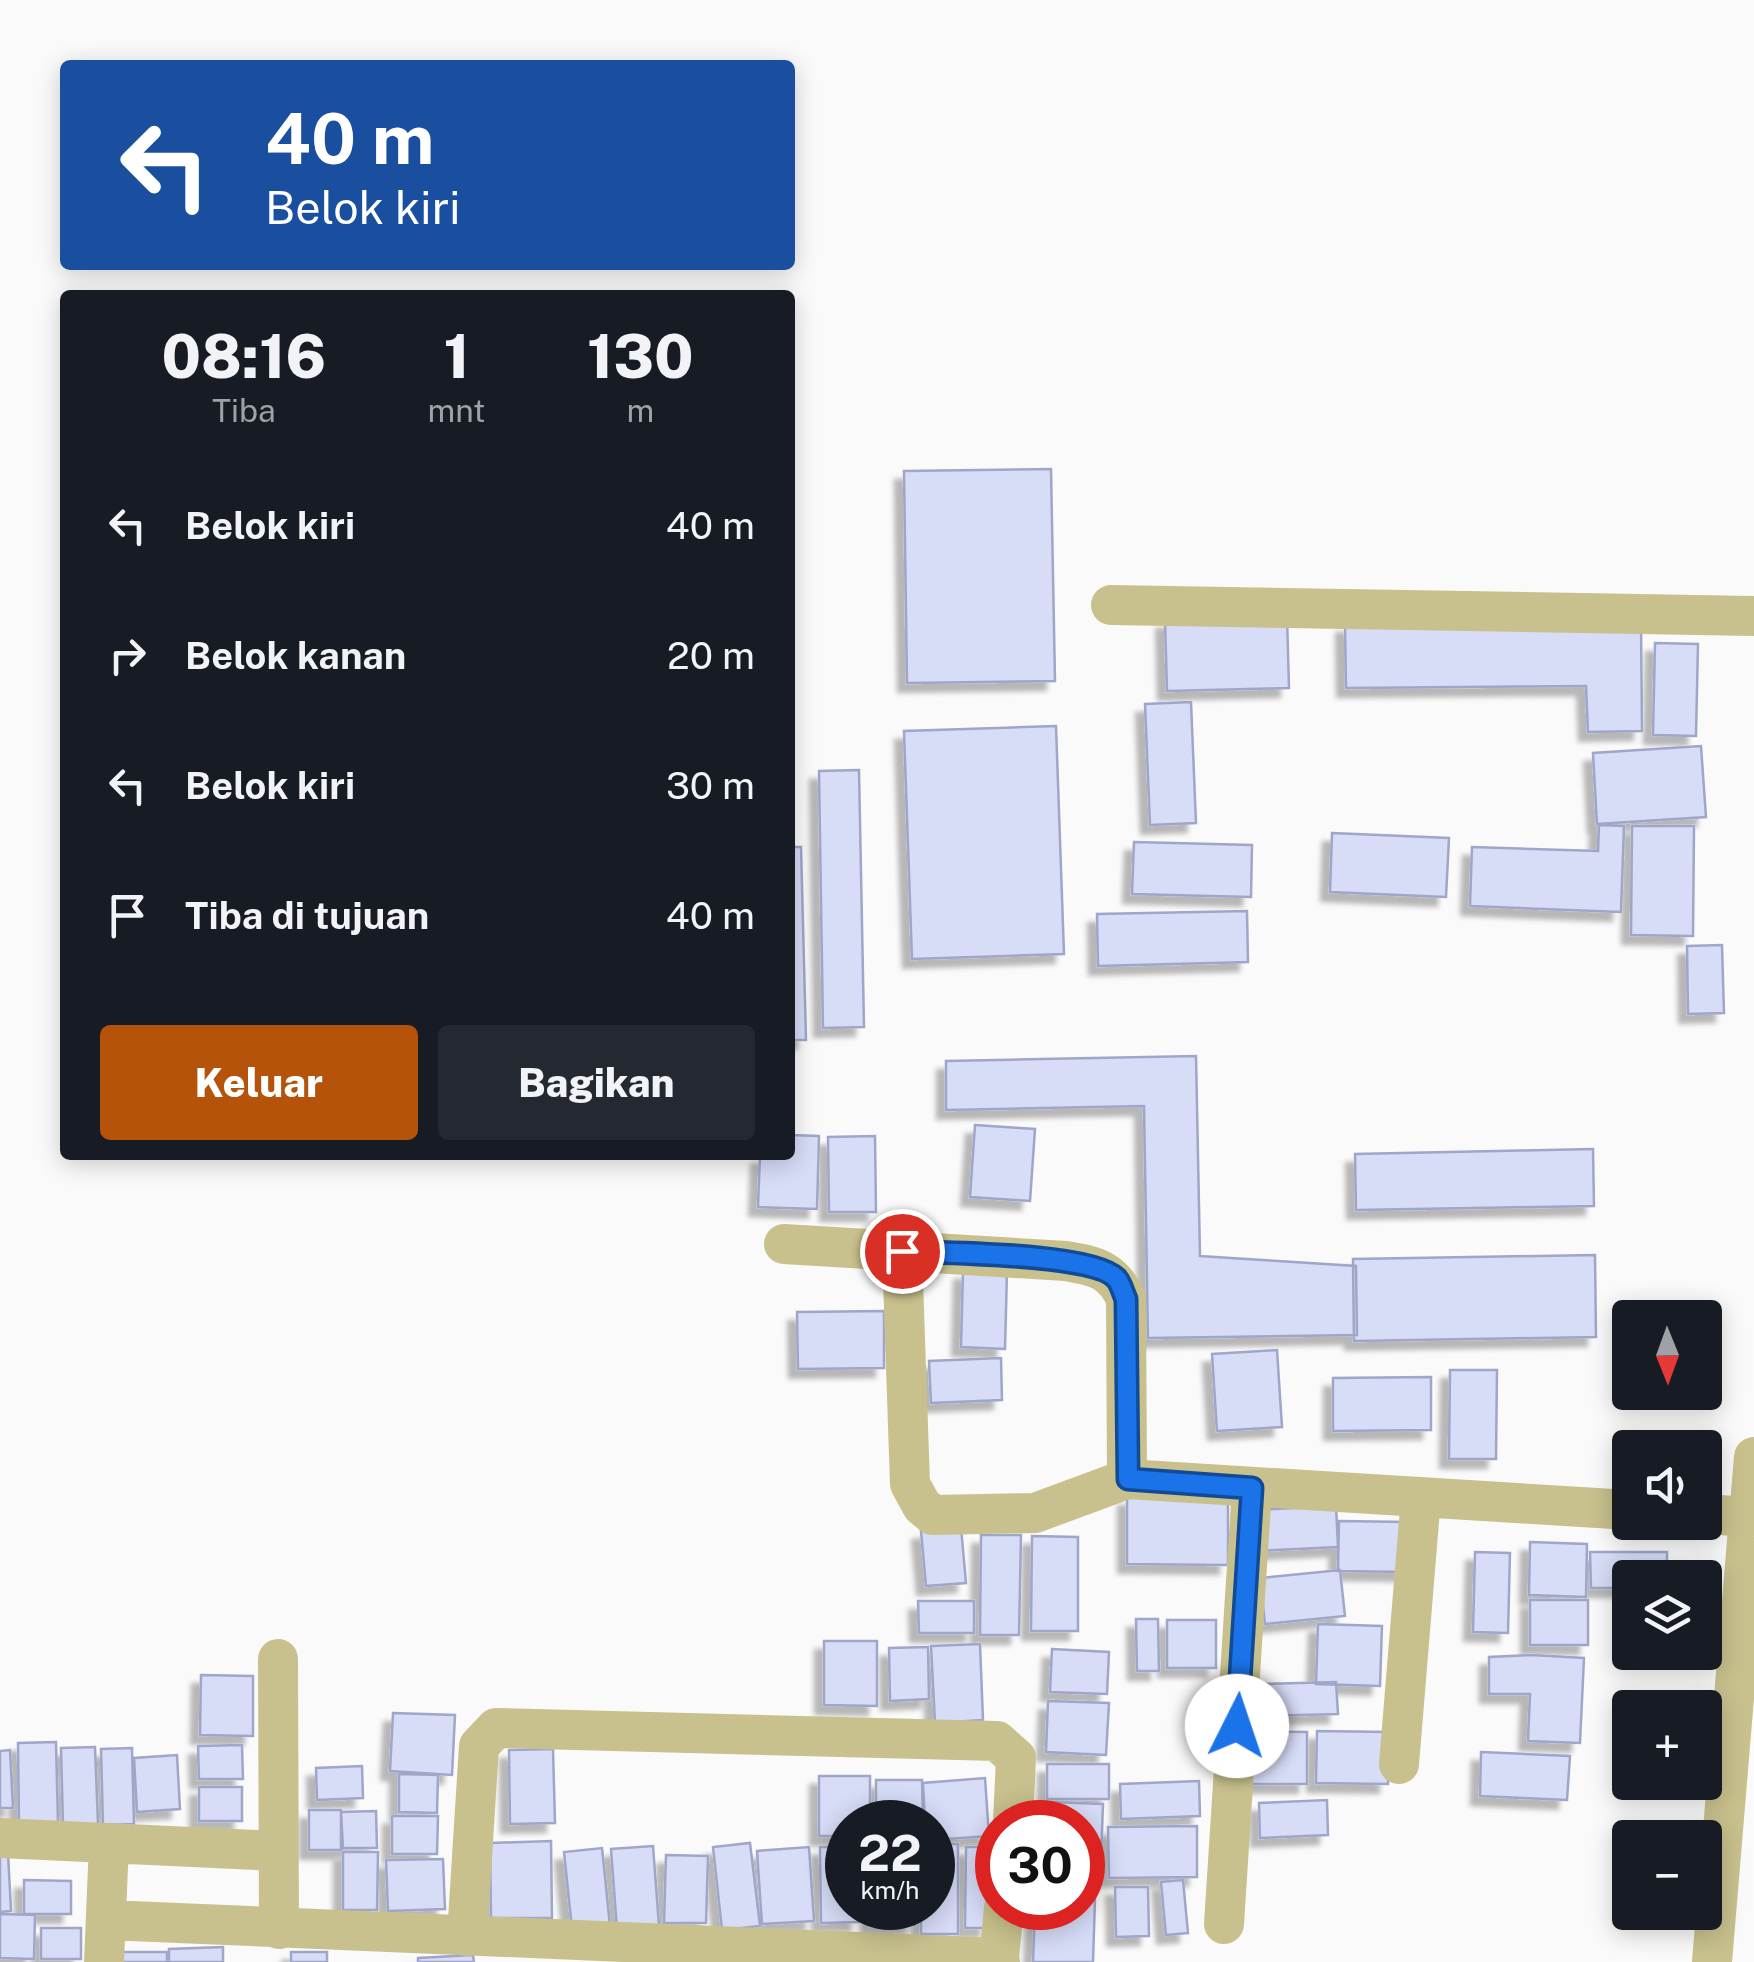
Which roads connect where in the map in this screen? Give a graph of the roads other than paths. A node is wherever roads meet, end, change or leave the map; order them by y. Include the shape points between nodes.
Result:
1 (1111, 605) dead end
2 (1754, 616) edge
3 (784, 1244) dead end
4 (902, 1251) junction
5 (1754, 1457) edge
6 (1128, 1479) junction
7 (1252, 1488) junction
8 (1421, 1498) junction
9 (1612, 1509) edge
10 (1722, 1515) edge
11 (1748, 1517) junction
12 (278, 1659) dead end
13 (1399, 1764) dead end
14 (1013, 1800) edge
15 (0, 1838) edge
16 (110, 1843) junction
17 (278, 1852) junction
18 (107, 1920) junction
19 (1224, 1924) dead end
20 (279, 1929) junction
21 (1002, 1930) edge
22 (467, 1936) junction
23 (406, 1948) edge
24 (600, 1951) edge
25 (797, 1955) edge
26 (999, 1960) edge
27 (104, 1962) edge
28 (1712, 1962) edge

1 - 2 street
3 - 4 street
4 - 6 street via 1066,1261 1097,1266 1117,1278 1126,1299
4 - 6 street via 910,1484 922,1506 933,1515 1034,1513
5 - 11 street
6 - 7 street
7 - 8 street
7 - 19 street
8 - 9 street
8 - 13 street
10 - 11 street
11 - 28 street
12 - 17 street
14 - 22 street via 1016,1758 997,1742 496,1728 479,1746
15 - 16 street
16 - 17 street
16 - 18 street
17 - 20 street
18 - 20 street
18 - 27 street
20 - 23 street
21 - 26 street
22 - 23 street
22 - 24 street
24 - 25 street
25 - 26 street

